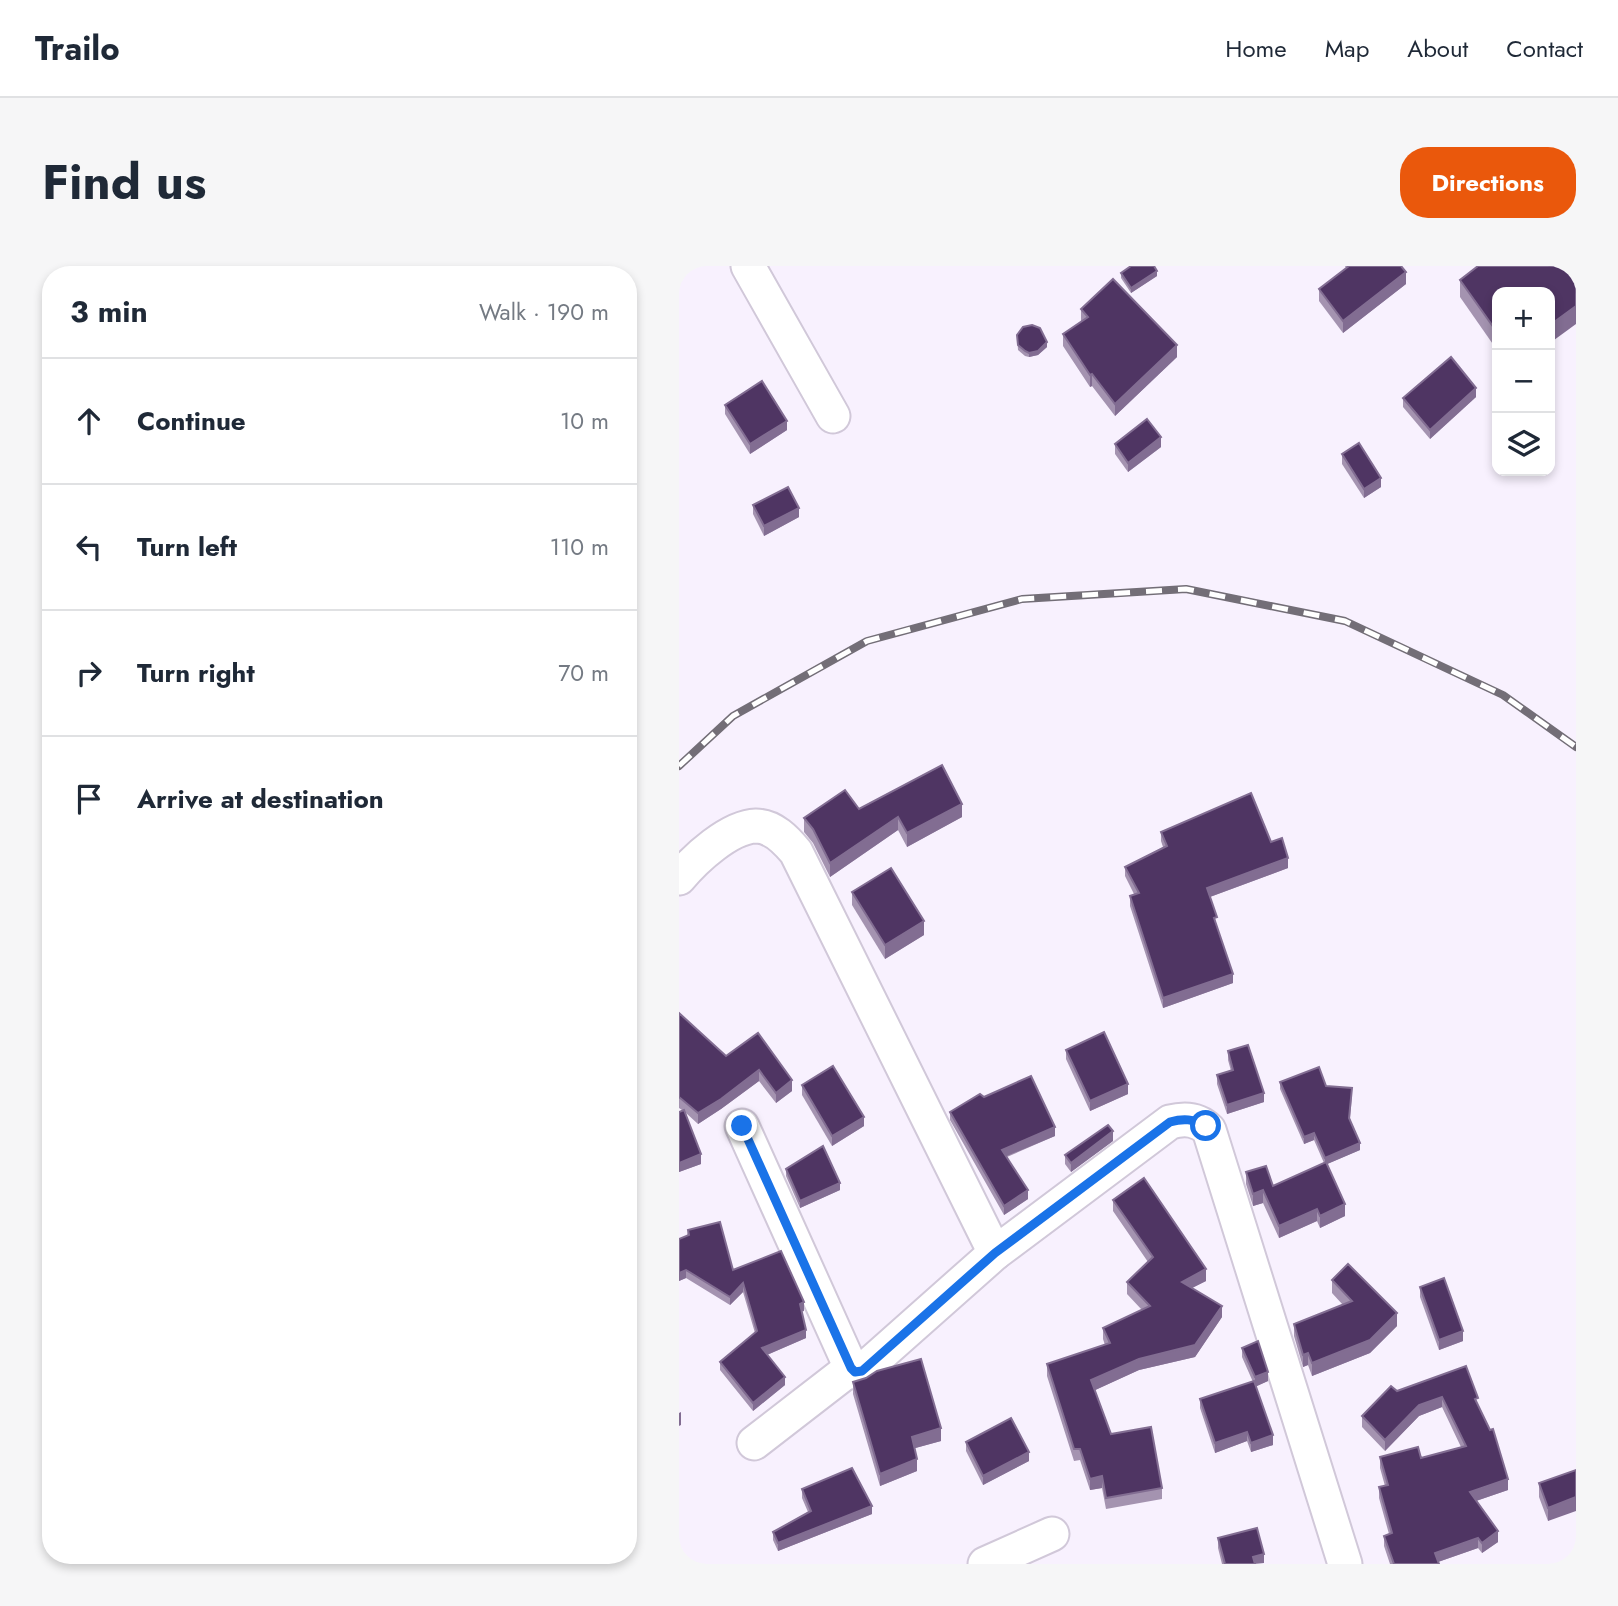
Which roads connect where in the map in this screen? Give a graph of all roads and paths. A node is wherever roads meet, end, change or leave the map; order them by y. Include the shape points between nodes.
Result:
1 (748, 266) edge
2 (833, 416) dead end
3 (679, 878) edge
4 (742, 1126) dead end
5 (995, 1253) junction
6 (851, 1368) junction
7 (754, 1443) dead end
8 (1052, 1534) dead end
9 (985, 1564) edge
10 (1345, 1564) edge

1 - 2 street
3 - 5 street via 708,847 745,828 769,829 796,852
4 - 6 street
5 - 6 street via 862,1371
5 - 10 street via 1170,1122 1191,1120 1206,1126
6 - 7 street
8 - 9 street

